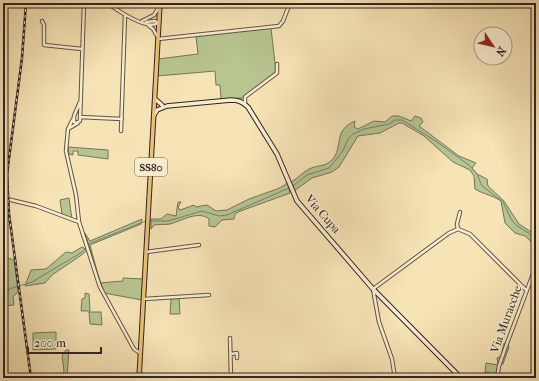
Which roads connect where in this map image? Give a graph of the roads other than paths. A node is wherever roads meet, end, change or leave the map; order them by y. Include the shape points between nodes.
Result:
1 (84, 3) edge
2 (107, 3) edge
3 (290, 3) edge
4 (160, 4) edge
5 (126, 15) junction
6 (42, 21) dead end
7 (142, 22) junction
8 (159, 23) junction
9 (158, 38) junction
10 (82, 48) junction
11 (277, 64) dead end
12 (155, 99) junction
13 (80, 102) junction
14 (245, 104) junction
15 (162, 106) junction
16 (154, 107) junction
17 (74, 116) junction
18 (154, 116) junction
19 (80, 117) junction
20 (122, 119) junction
21 (78, 123) junction
22 (68, 129) junction
23 (121, 131) dead end
24 (3, 198) edge
25 (460, 212) dead end
26 (79, 222) junction
27 (458, 229) junction
28 (198, 245) dead end
29 (146, 252) junction
30 (536, 266) edge
31 (373, 289) junction
32 (526, 290) junction
33 (209, 295) dead end
34 (144, 299) junction
35 (230, 338) dead end
36 (141, 353) junction
37 (230, 354) junction
38 (237, 358) dead end
39 (139, 378) edge
40 (231, 378) edge
41 (395, 378) edge
42 (461, 378) edge
43 (497, 378) edge

1 - 10 street
2 - 5 street
3 - 9 street via 286,16 279,26
4 - 7 street via 154,15
4 - 8 main road, SS80
5 - 7 street
5 - 20 street
6 - 10 street via 46,46
7 - 8 street
7 - 9 street via 153,29
8 - 9 main road, SS80
9 - 12 main road, SS80
10 - 13 street
11 - 14 street via 278,73 245,97
12 - 15 street
12 - 16 main road, SS80
13 - 17 street
13 - 19 street
14 - 15 street via 231,100
14 - 31 street, Via Cupa via 277,154 297,201
15 - 16 street
15 - 18 street via 156,110
16 - 18 main road, SS80
17 - 21 street via 74,122
17 - 22 street
18 - 29 main road, SS80
19 - 20 street
19 - 21 street
20 - 23 street
21 - 22 street
22 - 26 street via 66,151
24 - 26 street via 36,206
25 - 27 street
26 - 36 street via 100,287 134,349
27 - 31 street
27 - 32 street via 470,234
28 - 29 street
29 - 34 main road, SS80
30 - 32 street, Via Muracche
31 - 41 street via 379,322 392,359
31 - 42 street, Via Cupa
32 - 43 street, Via Muracche
33 - 34 street
34 - 36 main road, SS80
35 - 37 street
36 - 39 main road, SS80
37 - 38 street via 237,353
37 - 40 street

